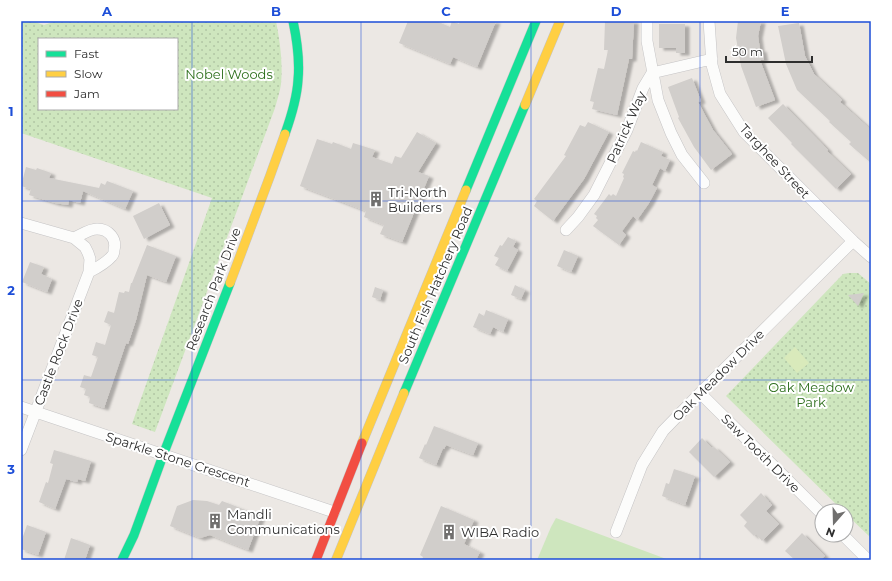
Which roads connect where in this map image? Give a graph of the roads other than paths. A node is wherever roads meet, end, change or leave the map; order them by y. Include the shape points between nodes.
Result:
1 (293, 21) edge
2 (536, 21) edge
3 (560, 21) edge
4 (647, 21) edge
5 (710, 21) edge
6 (712, 59) junction
7 (652, 73) junction
8 (704, 183) dead end
9 (21, 223) edge
10 (566, 230) dead end
11 (74, 238) junction
12 (853, 241) junction
13 (871, 257) edge
14 (89, 272) junction
15 (700, 393) junction
16 (21, 407) edge
17 (36, 411) junction
18 (21, 450) edge
19 (164, 454) junction
20 (814, 506) edge
21 (334, 512) junction
22 (616, 532) dead end
23 (851, 543) edge
24 (122, 560) edge
25 (316, 560) edge
26 (336, 560) edge
27 (868, 560) edge

1 - 19 main road, Research Park Drive via 299,62 298,84 290,118 280,151
2 - 21 main road, South Fish Hatchery Road
3 - 26 main road, South Fish Hatchery Road
4 - 7 street
5 - 6 street, Targhee Street
6 - 7 street
6 - 12 street, Targhee Street via 720,94 744,132
7 - 8 street via 658,100 671,133 682,155
7 - 10 street, Patrick Way via 594,195
9 - 11 street
11 - 14 street, Castle Rock Drive via 88,253
11 - 14 street via 98,229 107,232 113,238 113,255
12 - 13 street, Targhee Street
12 - 15 street, Oak Meadow Drive
14 - 17 street, Castle Rock Drive
15 - 20 street, Saw Tooth Drive
15 - 22 street, Oak Meadow Drive via 663,431 642,465
16 - 17 street, Sparkle Stone Crescent
17 - 18 street, Castle Rock Drive
17 - 19 street, Sparkle Stone Crescent
19 - 21 street, Sparkle Stone Crescent
19 - 24 main road, Research Park Drive
21 - 25 main road, South Fish Hatchery Road
23 - 27 street

